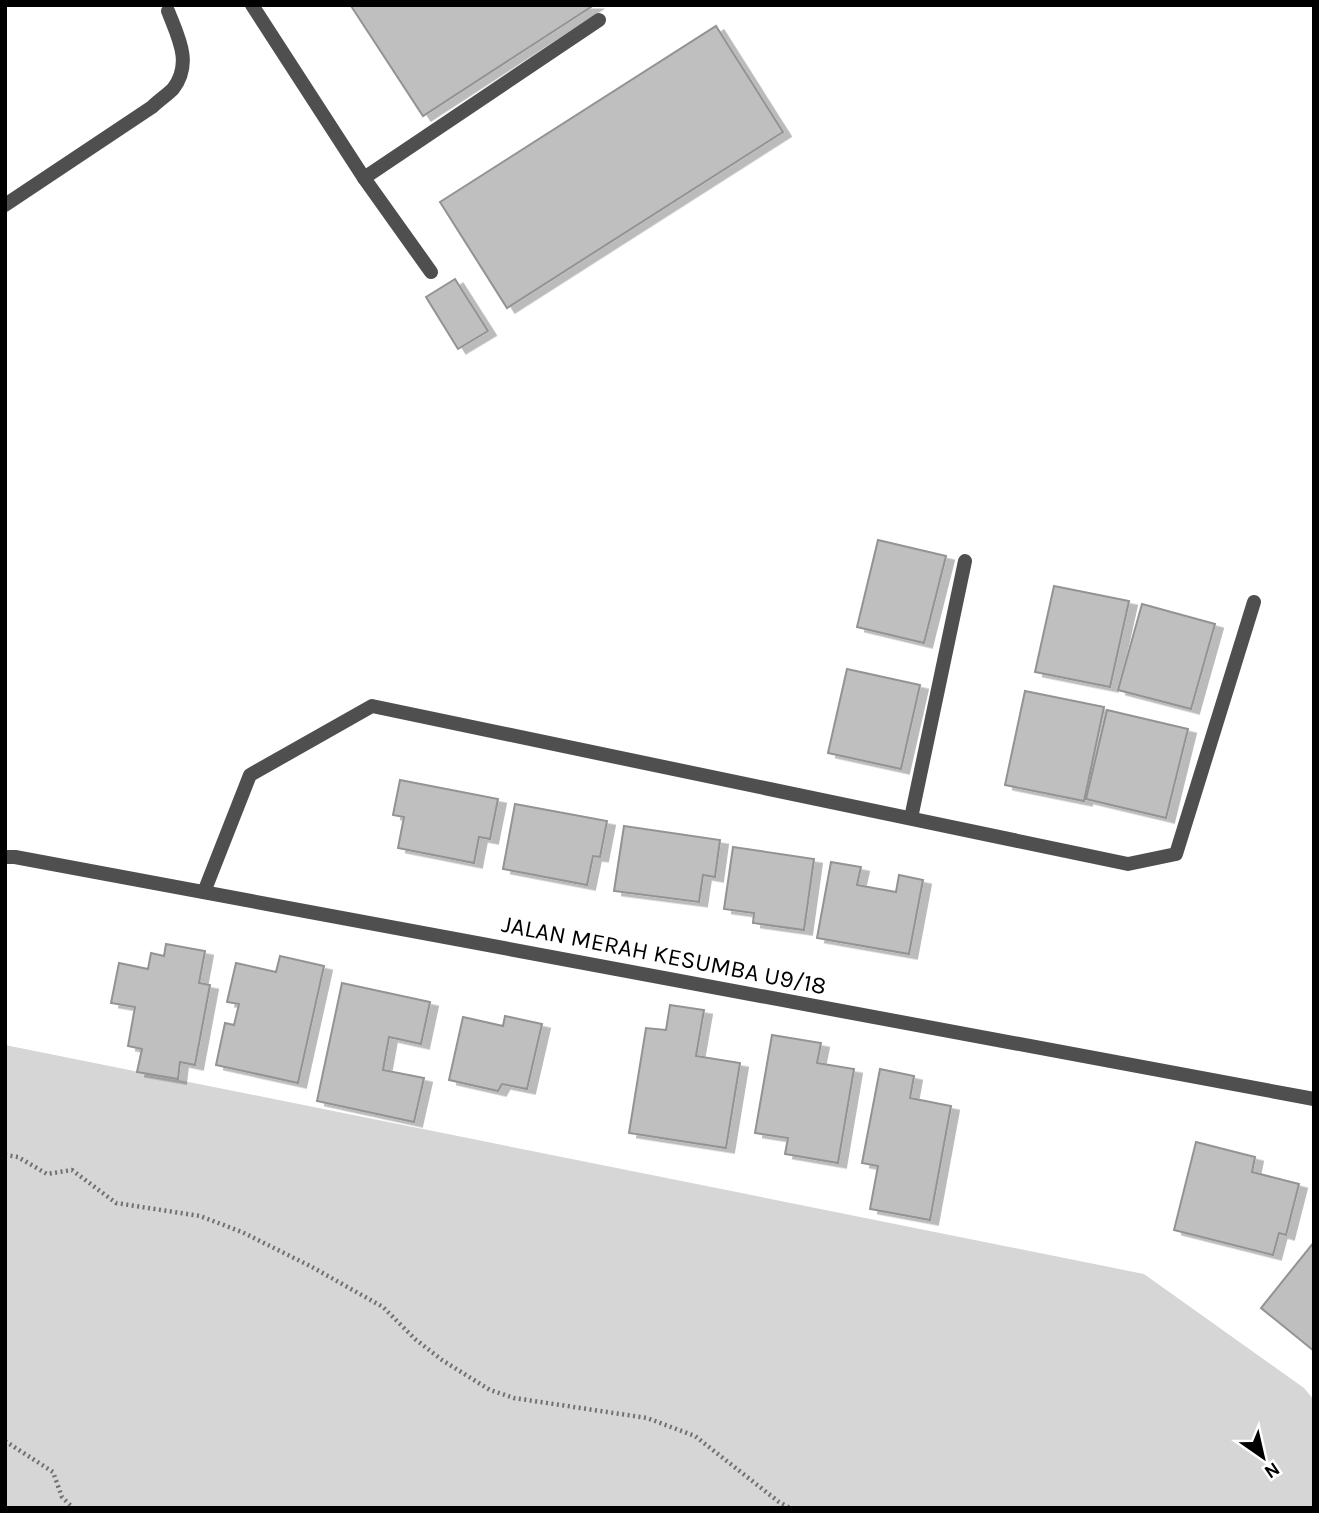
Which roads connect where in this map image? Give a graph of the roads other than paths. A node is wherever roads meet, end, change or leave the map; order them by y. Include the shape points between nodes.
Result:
1 (183, 5) edge
2 (252, 5) edge
3 (166, 8) edge
4 (599, 20) dead end
5 (364, 178) junction
6 (5, 205) edge
7 (431, 272) dead end
8 (965, 561) dead end
9 (1254, 602) dead end
10 (911, 818) junction
11 (5, 857) edge
12 (204, 892) junction
13 (1314, 1099) edge

1 - 3 street
2 - 5 street
3 - 6 street via 182,47 183,70 173,89
4 - 5 street
5 - 7 street
8 - 10 street
9 - 10 street via 1176,854 1128,864
10 - 12 street via 372,706 250,775
11 - 12 street, JALAN MERAH KESUMBA U9/18
12 - 13 street, JALAN MERAH KESUMBA U9/18

